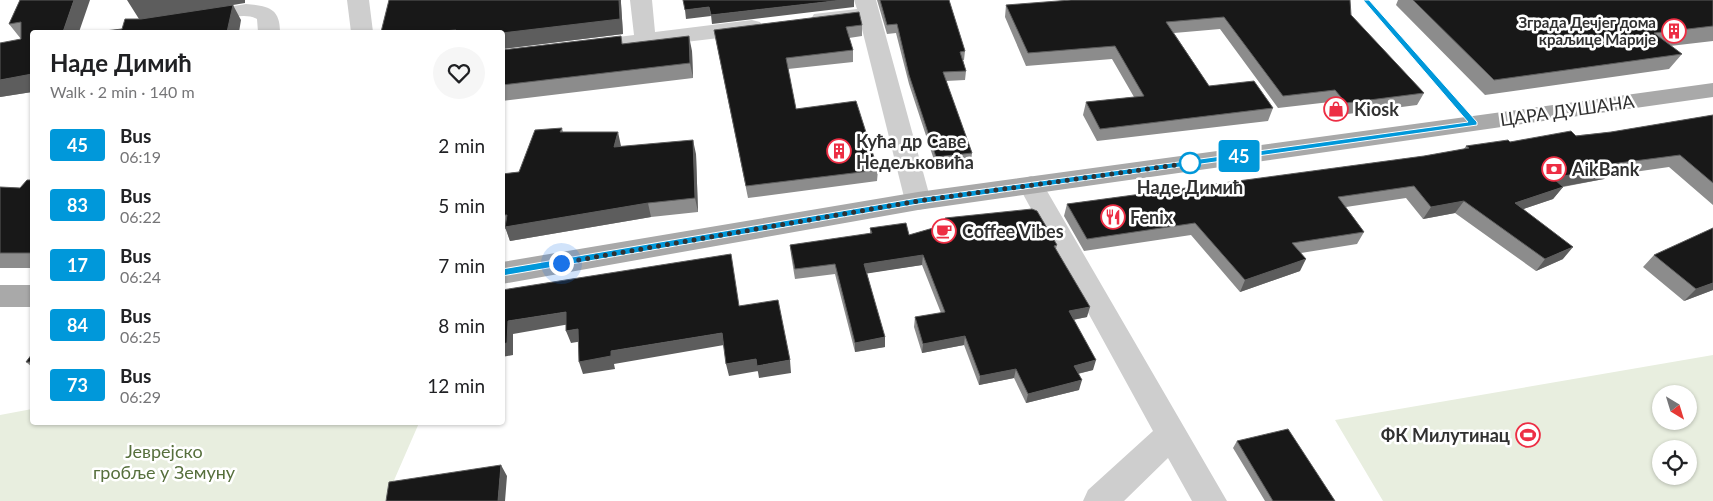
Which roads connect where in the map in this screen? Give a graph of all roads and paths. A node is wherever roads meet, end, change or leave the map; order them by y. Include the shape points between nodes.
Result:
1 (358, 0) edge
2 (641, 0) edge
3 (866, 7) edge
4 (180, 22) edge
5 (800, 22) edge
6 (771, 25) edge
7 (269, 30) edge
8 (362, 30) edge
9 (645, 40) junction
10 (569, 50) edge
11 (1713, 90) edge
12 (1031, 185) junction
13 (918, 201) junction
14 (505, 272) edge
15 (0, 296) edge
16 (30, 296) edge
17 (1172, 434) junction
18 (1100, 501) edge
19 (1210, 501) edge

1 - 8 street
2 - 9 street
3 - 5 street
3 - 13 street
4 - 7 street via 253,10 264,12 268,17
6 - 9 street
9 - 10 street
11 - 12 main road, ЦАРА ДУШАНА
12 - 13 main road, ЦАРА ДУШАНА
12 - 17 street
13 - 14 main road, ЦАРА ДУШАНА
15 - 16 main road
17 - 18 street
17 - 19 street

